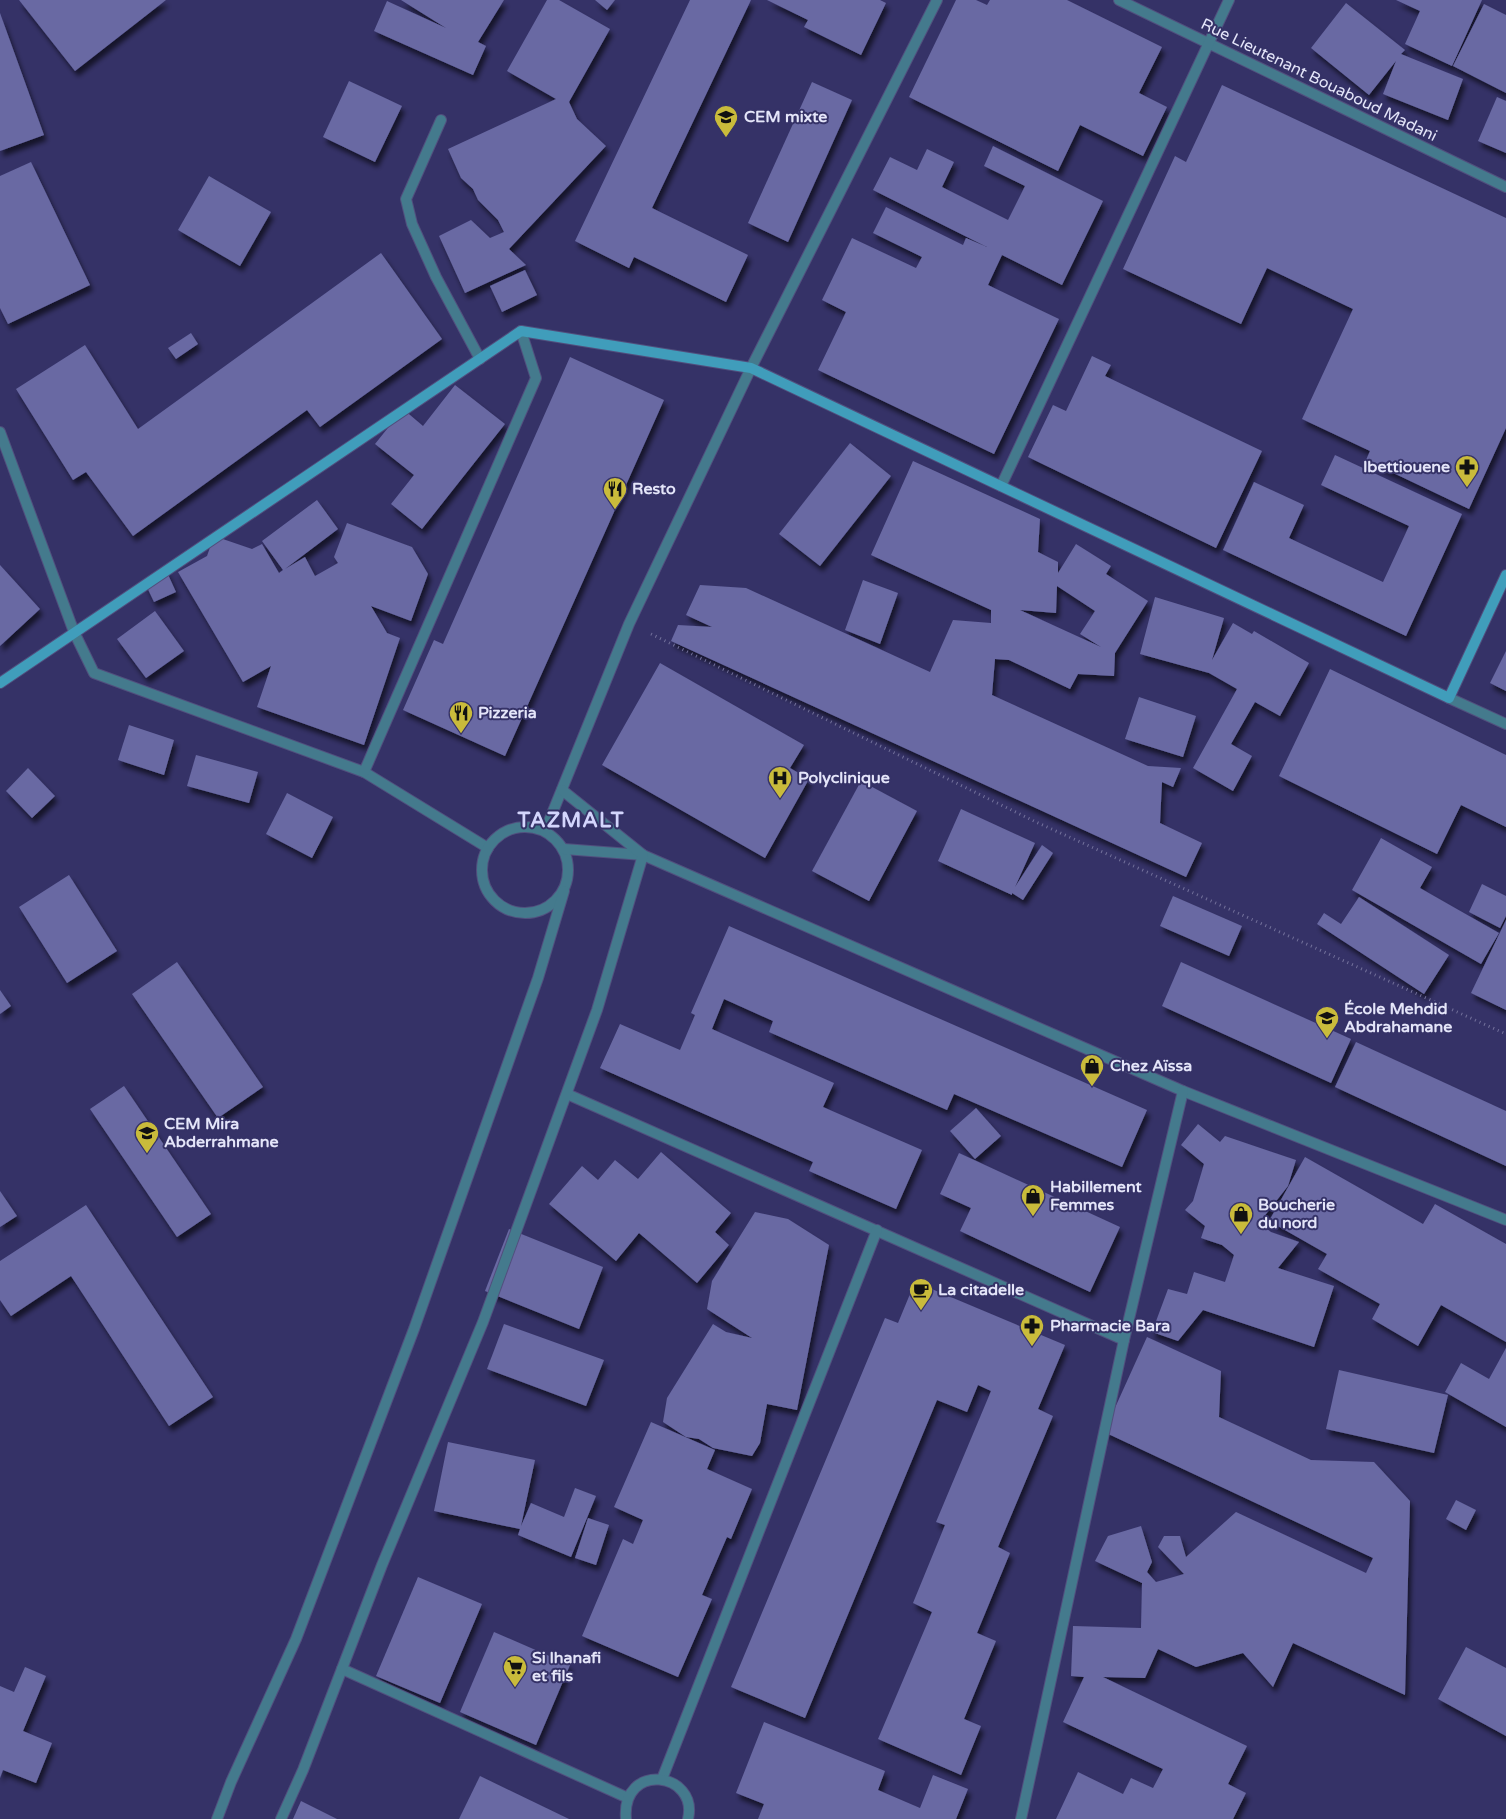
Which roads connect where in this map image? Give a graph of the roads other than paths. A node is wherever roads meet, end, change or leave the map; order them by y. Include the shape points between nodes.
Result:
1 (937, 0) edge
2 (1119, 0) edge
3 (1229, 0) edge
4 (1208, 43) junction
5 (441, 120) dead end
6 (1506, 187) edge
7 (521, 331) junction
8 (480, 359) junction
9 (751, 368) junction
10 (0, 432) edge
11 (1001, 486) junction
12 (1506, 575) edge
13 (74, 632) junction
14 (0, 683) edge
15 (1449, 698) junction
16 (1506, 724) edge
17 (364, 772) junction
18 (562, 790) junction
19 (546, 831) junction
20 (488, 848) junction
21 (564, 849) junction
22 (643, 855) junction
23 (564, 891) junction
24 (1184, 1091) junction
25 (567, 1094) junction
26 (1506, 1220) edge
27 (876, 1230) junction
28 (1124, 1340) junction
29 (342, 1669) junction
30 (662, 1779) junction
31 (628, 1798) junction
32 (217, 1819) edge
33 (281, 1819) edge
34 (626, 1819) edge
35 (688, 1819) edge
36 (1021, 1819) edge

1 - 9 street
2 - 4 street, Rue Lieutenant Bouaboud Madani
3 - 4 street
4 - 6 street, Rue Lieutenant Bouaboud Madani
4 - 11 street
5 - 8 street via 406,199 412,224 436,277
7 - 8 main road
7 - 9 main road
7 - 17 street via 536,378
8 - 13 main road
9 - 11 main road
9 - 18 street via 629,624
10 - 13 street
11 - 15 main road
12 - 15 main road
13 - 14 main road
13 - 17 street via 94,673
15 - 16 street
17 - 20 street
18 - 19 street
18 - 22 street
19 - 20 street via 531,826 511,828 497,836
19 - 21 street
20 - 23 street via 481,868 484,884 490,897 502,906 516,913 539,912 549,907
21 - 22 street
21 - 23 street via 569,876
22 - 24 street
22 - 25 street via 597,1010
23 - 32 street via 538,978 414,1329 296,1638
24 - 26 street
24 - 28 street
25 - 27 street
25 - 29 street via 483,1322
27 - 28 street
27 - 30 street
28 - 36 street
29 - 31 street
29 - 33 street
30 - 31 street via 641,1783
30 - 35 street via 683,1792 689,1806
31 - 34 street

